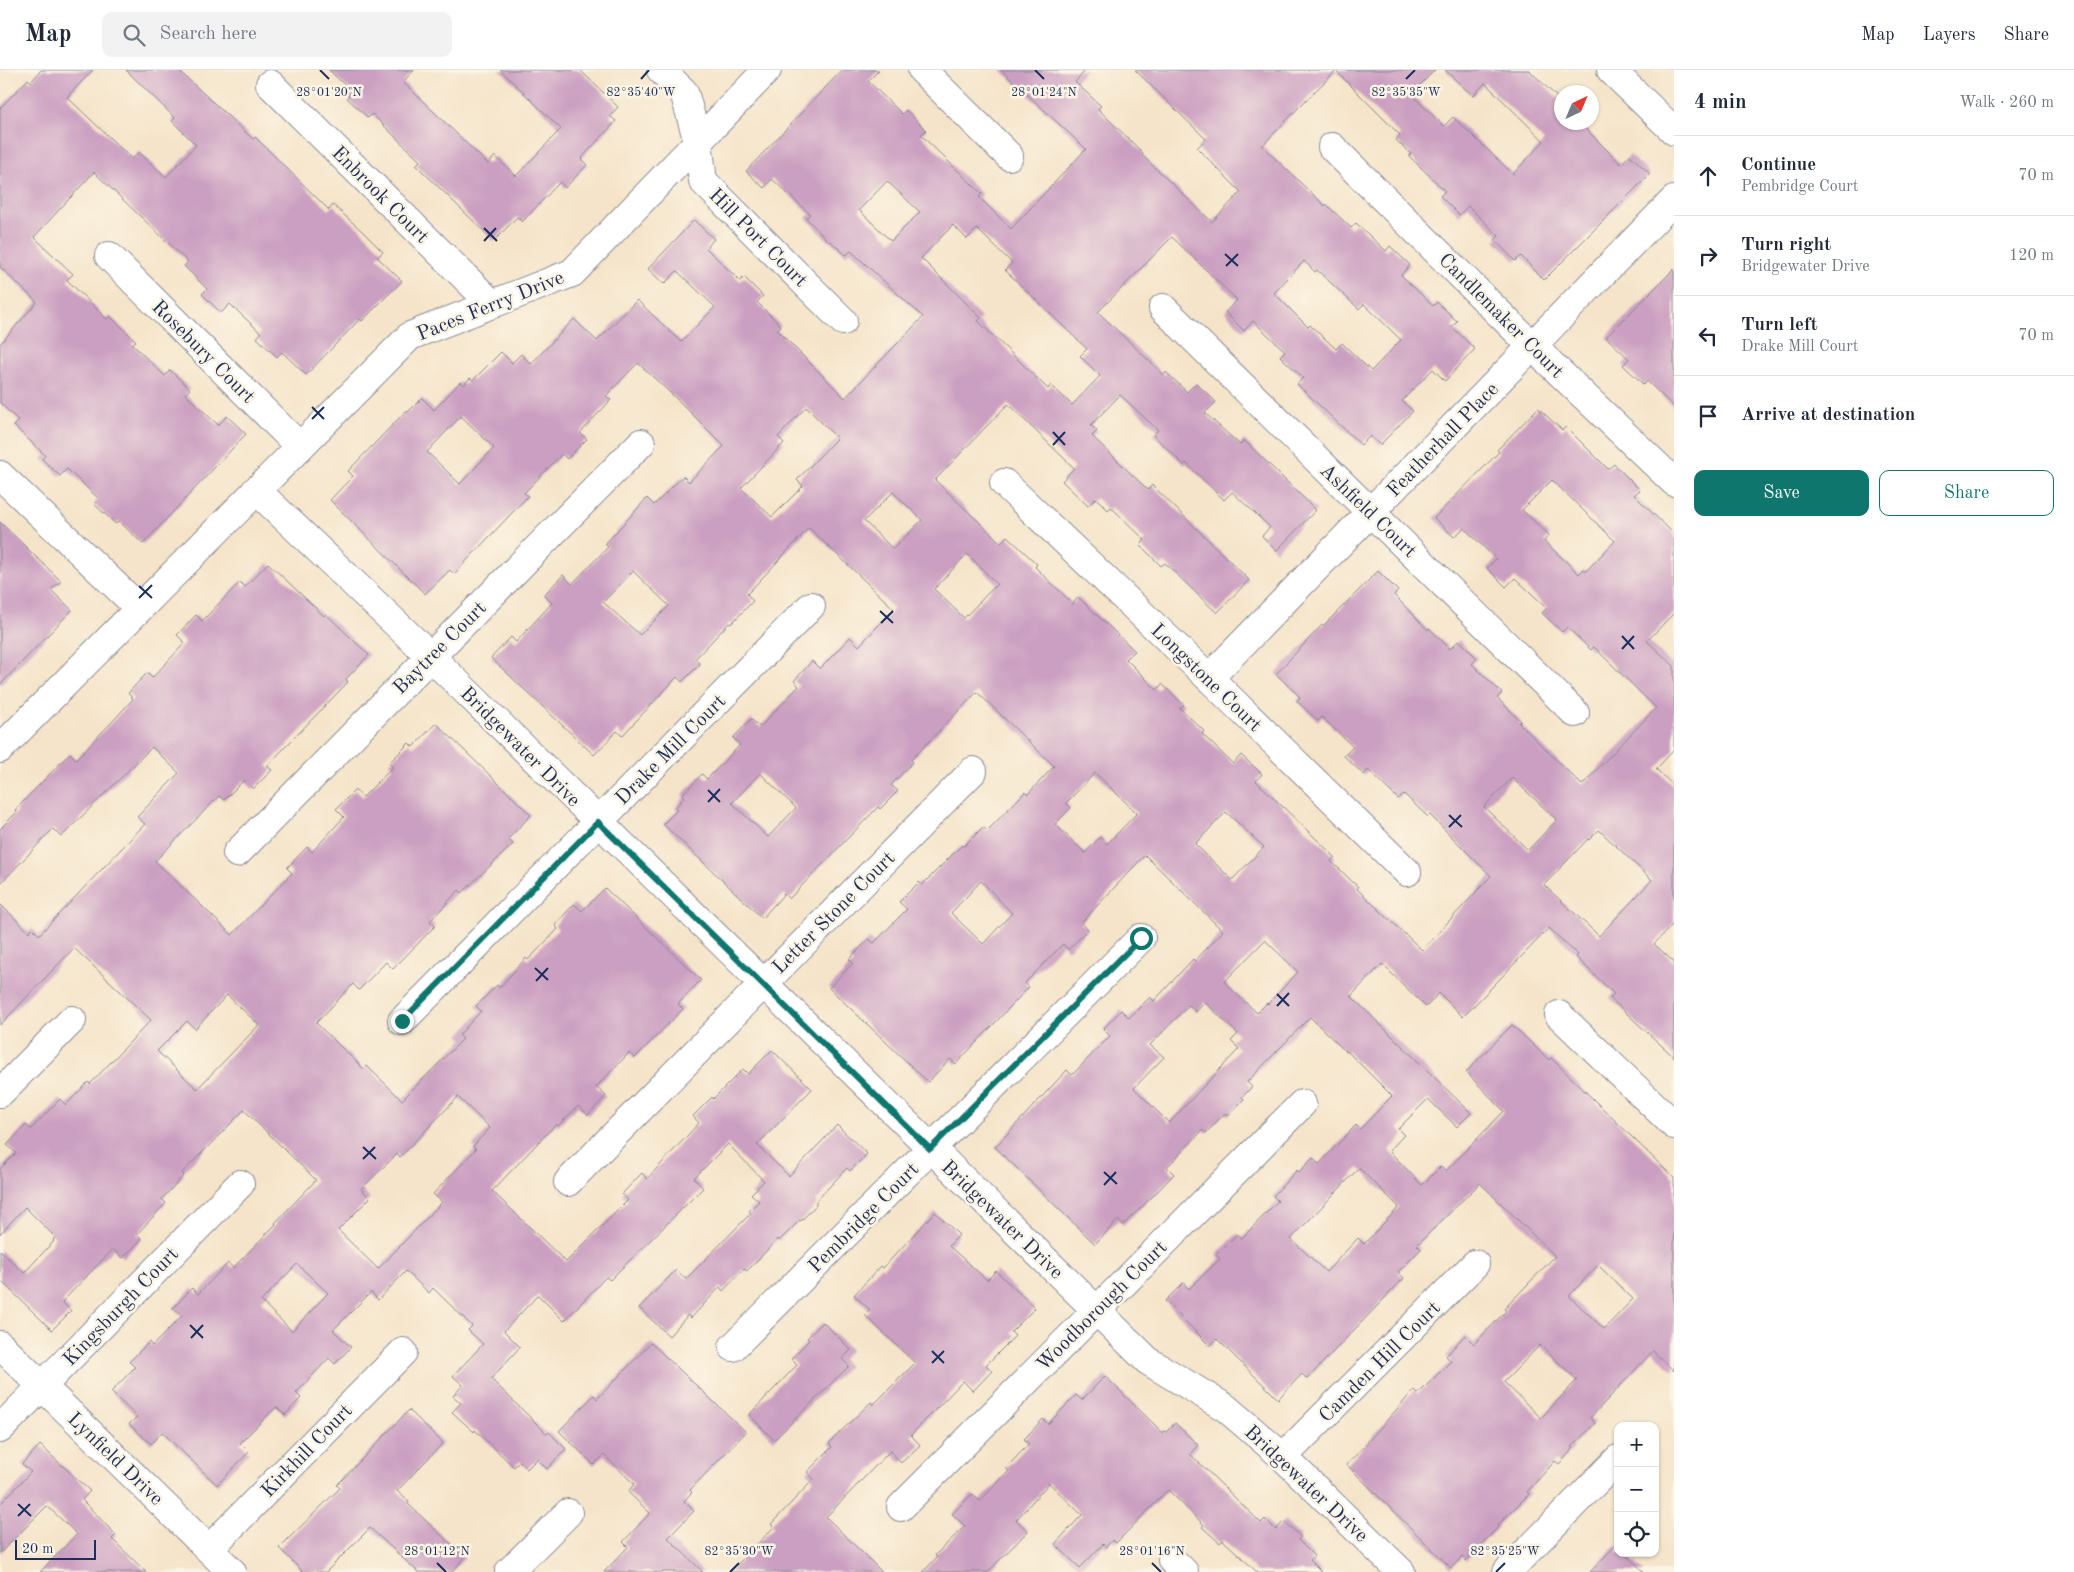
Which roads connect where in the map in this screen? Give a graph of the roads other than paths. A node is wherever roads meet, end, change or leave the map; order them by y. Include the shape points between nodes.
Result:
1 (661, 70) edge
2 (767, 70) edge
3 (922, 70) edge
4 (1622, 74) edge
5 (270, 84) dead end
6 (1674, 131) edge
7 (698, 142) junction
8 (1332, 147) dead end
9 (1009, 156) dead end
10 (1674, 200) edge
11 (109, 256) dead end
12 (492, 304) junction
13 (1163, 308) dead end
14 (843, 321) dead end
15 (1532, 346) junction
16 (642, 443) dead end
17 (300, 447) junction
18 (0, 475) edge
19 (1674, 482) edge
20 (1004, 483) dead end
21 (256, 490) junction
22 (1371, 512) junction
23 (811, 606) dead end
24 (139, 608) junction
25 (430, 656) junction
26 (1209, 678) junction
27 (1575, 713) dead end
28 (0, 749) edge
29 (973, 771) dead end
30 (598, 822) junction
31 (237, 853) dead end
32 (1408, 872) dead end
33 (1141, 938) dead end
34 (763, 984) junction
35 (1558, 1015) dead end
36 (72, 1020) dead end
37 (402, 1021) dead end
38 (0, 1093) edge
39 (1302, 1104) dead end
40 (1674, 1125) edge
41 (930, 1149) junction
42 (568, 1182) dead end
43 (240, 1184) dead end
44 (1475, 1264) dead end
45 (1095, 1310) junction
46 (0, 1345) edge
47 (733, 1347) dead end
48 (403, 1352) dead end
49 (42, 1386) junction
50 (0, 1429) edge
51 (1283, 1457) junction
52 (1614, 1463) edge
53 (901, 1507) dead end
54 (568, 1513) dead end
55 (209, 1549) junction
56 (232, 1572) edge
57 (509, 1572) edge
58 (1400, 1572) edge
59 (1507, 1572) edge

1 - 7 street, Hill Port Court via 684,92
2 - 7 street, Paces Ferry Drive
3 - 9 street
4 - 6 street
5 - 12 street, Enbrook Court
7 - 12 street, Paces Ferry Drive via 572,273
7 - 14 street, Hill Port Court via 703,180
8 - 15 street, Candlemaker Court
10 - 15 street, Featherhall Place
11 - 17 street, Rosebury Court
12 - 17 street, Paces Ferry Drive via 410,336
13 - 22 street, Ashfield Court
15 - 19 street, Candlemaker Court
15 - 22 street, Featherhall Place
16 - 25 street, Baytree Court
17 - 21 street, Paces Ferry Drive
18 - 24 street
20 - 26 street, Longstone Court
21 - 24 street, Paces Ferry Drive
21 - 25 street, Bridgewater Drive
22 - 26 street, Featherhall Place
22 - 27 street, Ashfield Court
23 - 30 street, Drake Mill Court
24 - 28 street, Paces Ferry Drive
25 - 30 street, Bridgewater Drive
25 - 31 street, Baytree Court
26 - 32 street, Longstone Court
29 - 34 street, Letter Stone Court
30 - 34 street, Bridgewater Drive
30 - 37 street, Drake Mill Court
33 - 41 street, Pembridge Court
34 - 41 street, Bridgewater Drive
34 - 42 street, Letter Stone Court
35 - 40 street
36 - 38 street
39 - 45 street, Woodborough Court
41 - 45 street, Bridgewater Drive
41 - 47 street, Pembridge Court
43 - 49 street, Kingsburgh Court
44 - 51 street, Camden Hill Court
45 - 51 street, Bridgewater Drive via 1148,1361 1226,1408
45 - 53 street, Woodborough Court
46 - 49 street, Lynfield Drive
48 - 55 street, Kirkhill Court
49 - 50 street, Kingsburgh Court
49 - 55 street, Lynfield Drive
51 - 58 street, Bridgewater Drive
52 - 59 street
54 - 57 street
55 - 56 street, Lynfield Drive

